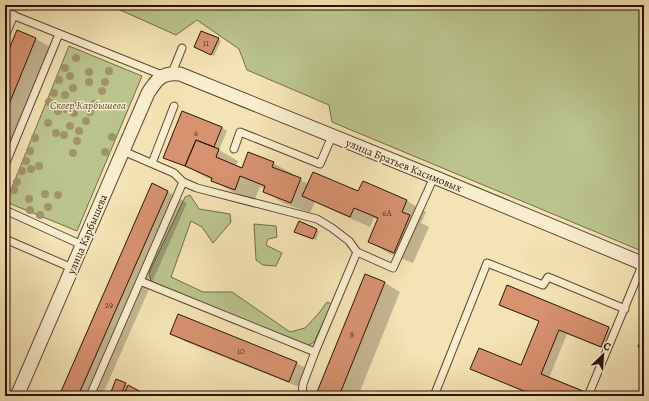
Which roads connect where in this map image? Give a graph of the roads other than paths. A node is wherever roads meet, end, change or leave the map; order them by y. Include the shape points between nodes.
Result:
1 (5, 12) edge
2 (14, 15) junction
3 (60, 34) junction
4 (5, 36) edge
5 (182, 48) dead end
6 (167, 74) junction
7 (174, 106) dead end
8 (332, 136) junction
9 (234, 149) dead end
10 (123, 151) junction
11 (152, 163) junction
12 (5, 165) edge
13 (434, 177) junction
14 (183, 182) junction
15 (5, 210) edge
16 (5, 239) edge
17 (82, 244) junction
18 (358, 252) junction
19 (644, 264) edge
20 (72, 268) junction
21 (140, 281) junction
22 (624, 309) junction
23 (315, 352) junction
24 (17, 396) edge
25 (90, 396) edge
26 (302, 396) edge
27 (434, 396) edge
28 (588, 396) edge

1 - 2 lane
2 - 3 lane
2 - 4 lane
3 - 6 lane
3 - 12 lane
5 - 6 lane
6 - 8 street, улица Братьев Касимовых via 180,74
6 - 10 street, улица Карбышева via 153,85 148,93
7 - 11 lane
8 - 9 lane via 320,164 240,132
8 - 13 street, улица Братьев Касимовых
10 - 11 lane
10 - 17 street, улица Карбышева
11 - 14 lane via 174,173
13 - 18 lane via 393,268
13 - 19 street, улица Братьев Касимовых
14 - 18 lane via 197,188 317,219 349,241
14 - 21 lane
15 - 17 lane
16 - 20 lane
17 - 20 street, улица Карбышева
18 - 23 lane
19 - 22 lane
20 - 24 street, улица Карбышева
21 - 23 lane
21 - 25 lane
22 - 27 lane via 548,277 543,284 487,263
22 - 28 lane
23 - 26 lane via 303,384

